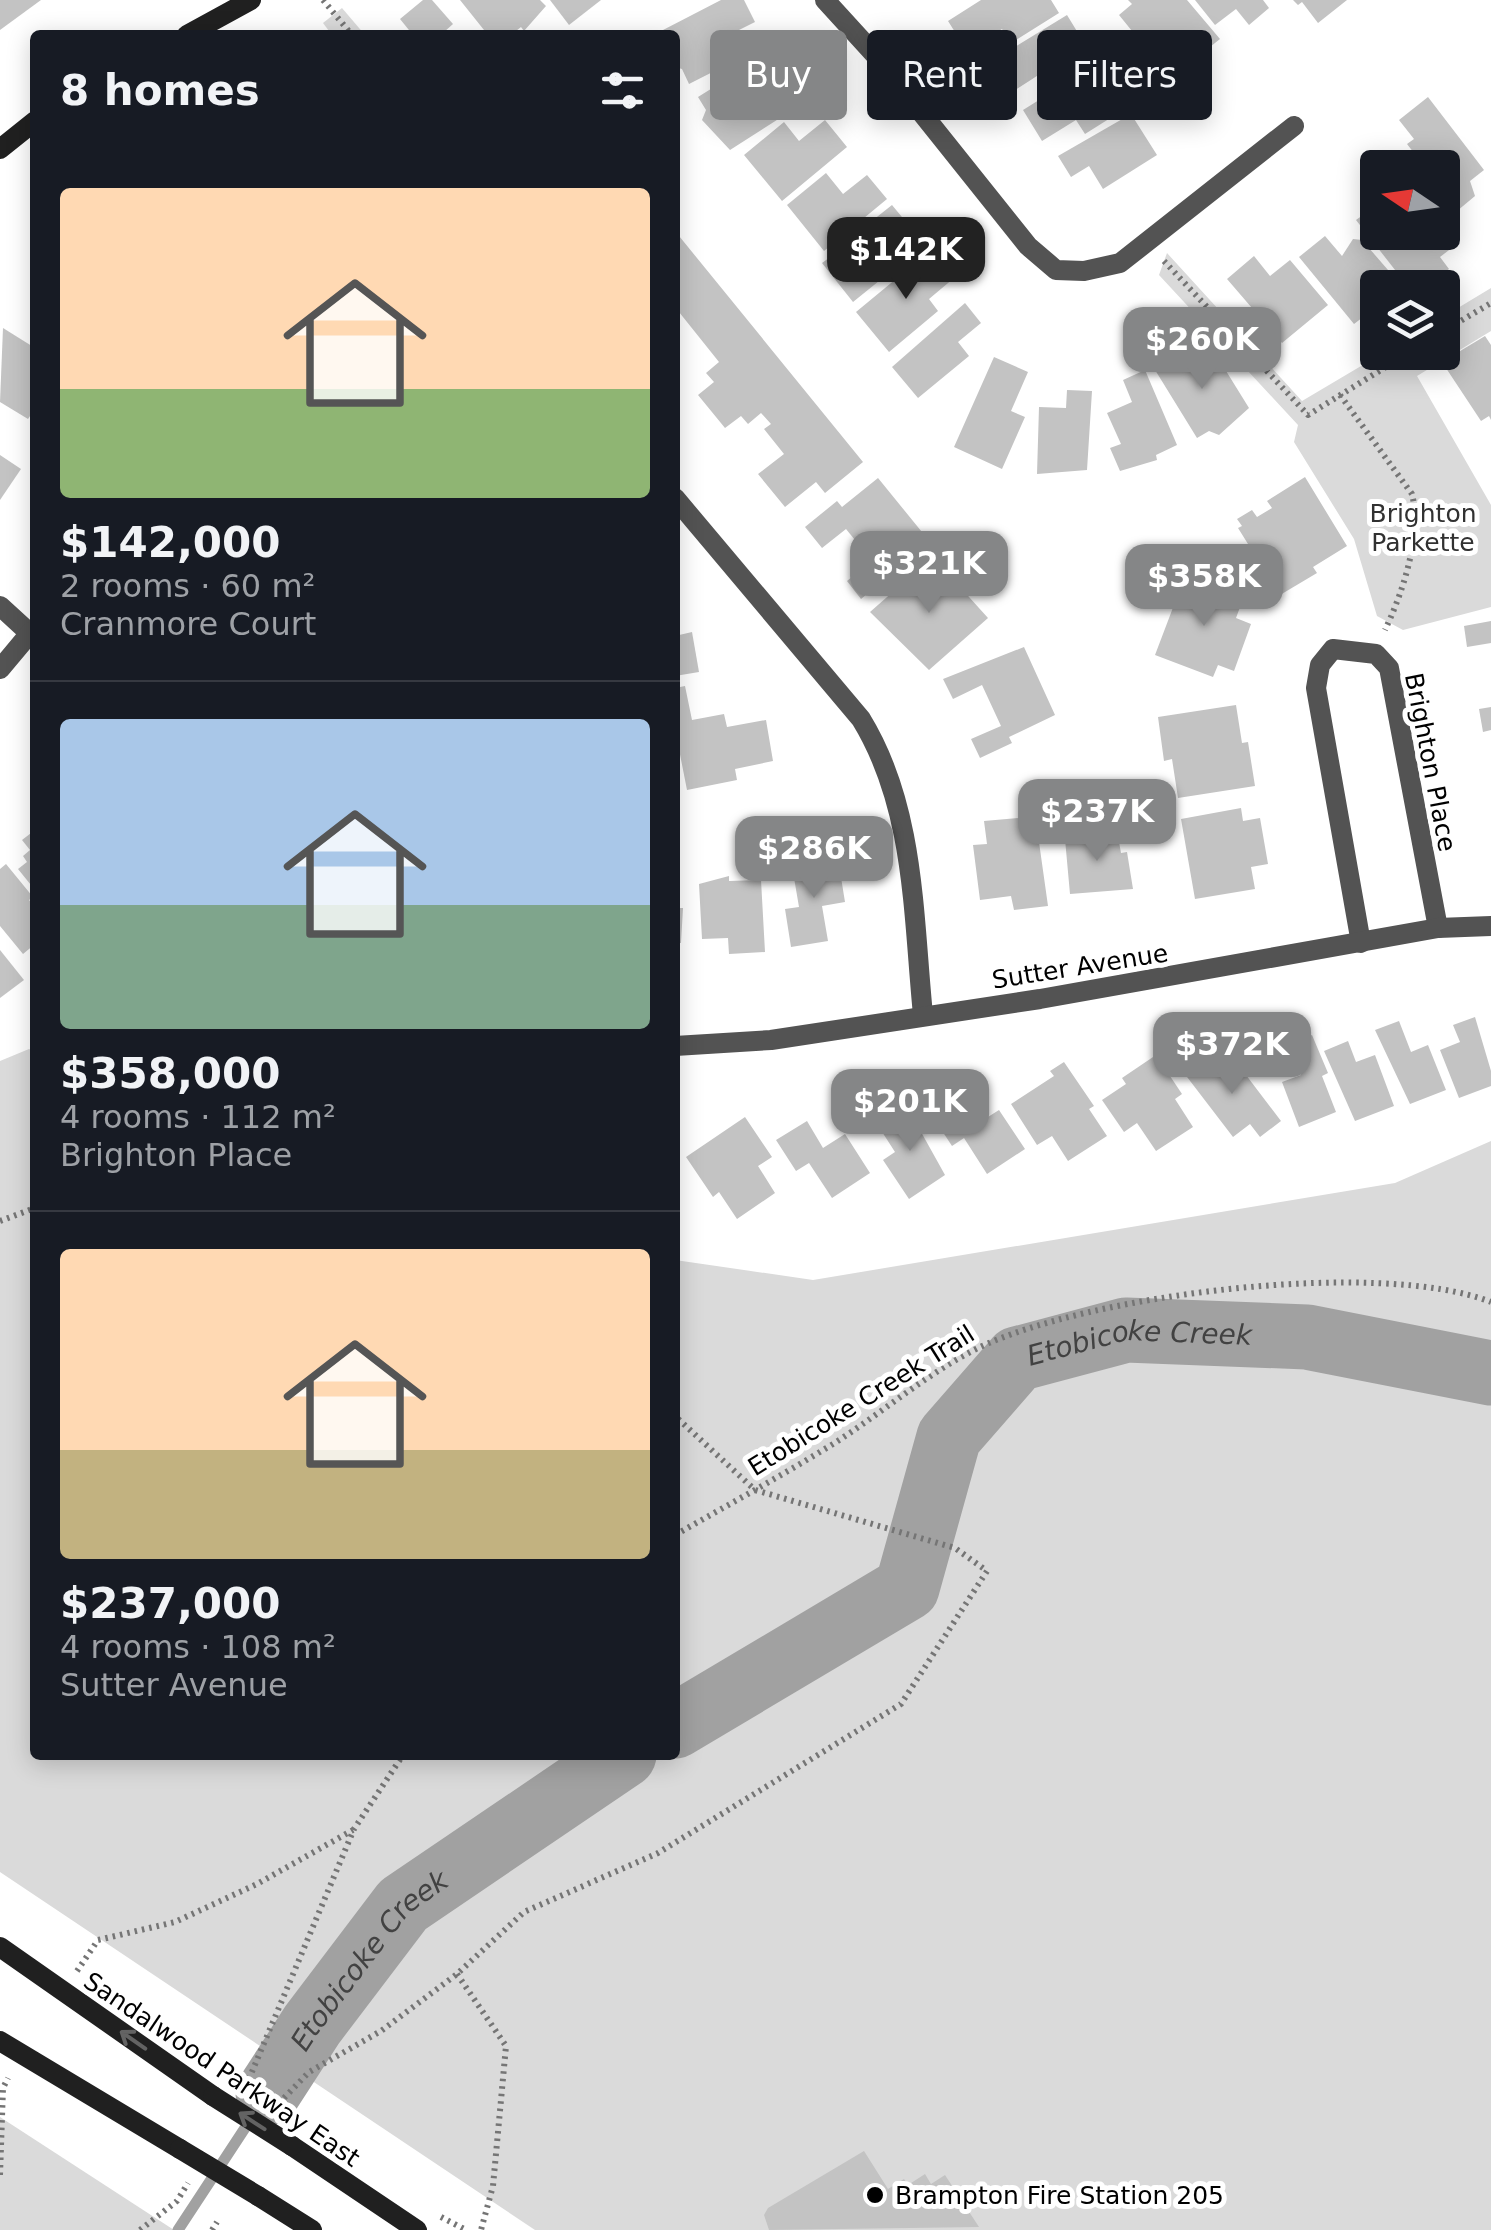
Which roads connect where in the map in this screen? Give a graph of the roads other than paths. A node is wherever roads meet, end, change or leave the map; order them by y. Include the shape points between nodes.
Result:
1 (251, 0) edge
2 (825, 0) edge
3 (196, 30) edge
4 (30, 125) edge
5 (1294, 126) dead end
6 (0, 150) edge
7 (680, 504) edge
8 (0, 606) edge
9 (30, 632) edge
10 (30, 638) edge
11 (0, 669) edge
12 (1491, 926) edge
13 (1438, 928) junction
14 (1361, 943) junction
15 (923, 1016) junction
16 (680, 1046) edge
17 (0, 1947) edge
18 (0, 2042) edge
19 (312, 2230) edge
20 (418, 2230) edge

1 - 3 main road
2 - 5 street via 1028,246 1056,270 1120,263
4 - 6 main road
7 - 15 street via 861,718 881,751 901,807
8 - 9 street
10 - 11 street
12 - 13 street, Sutter Avenue
13 - 14 street, Sutter Avenue
13 - 14 street, Brighton Place via 1388,668 1376,654 1333,649 1320,665 1316,688
14 - 15 street, Sutter Avenue
15 - 16 street, Sutter Avenue via 771,1040
20 -> 17 main road, Sandalwood Parkway East, bridge
18 - 19 main road, bridge

